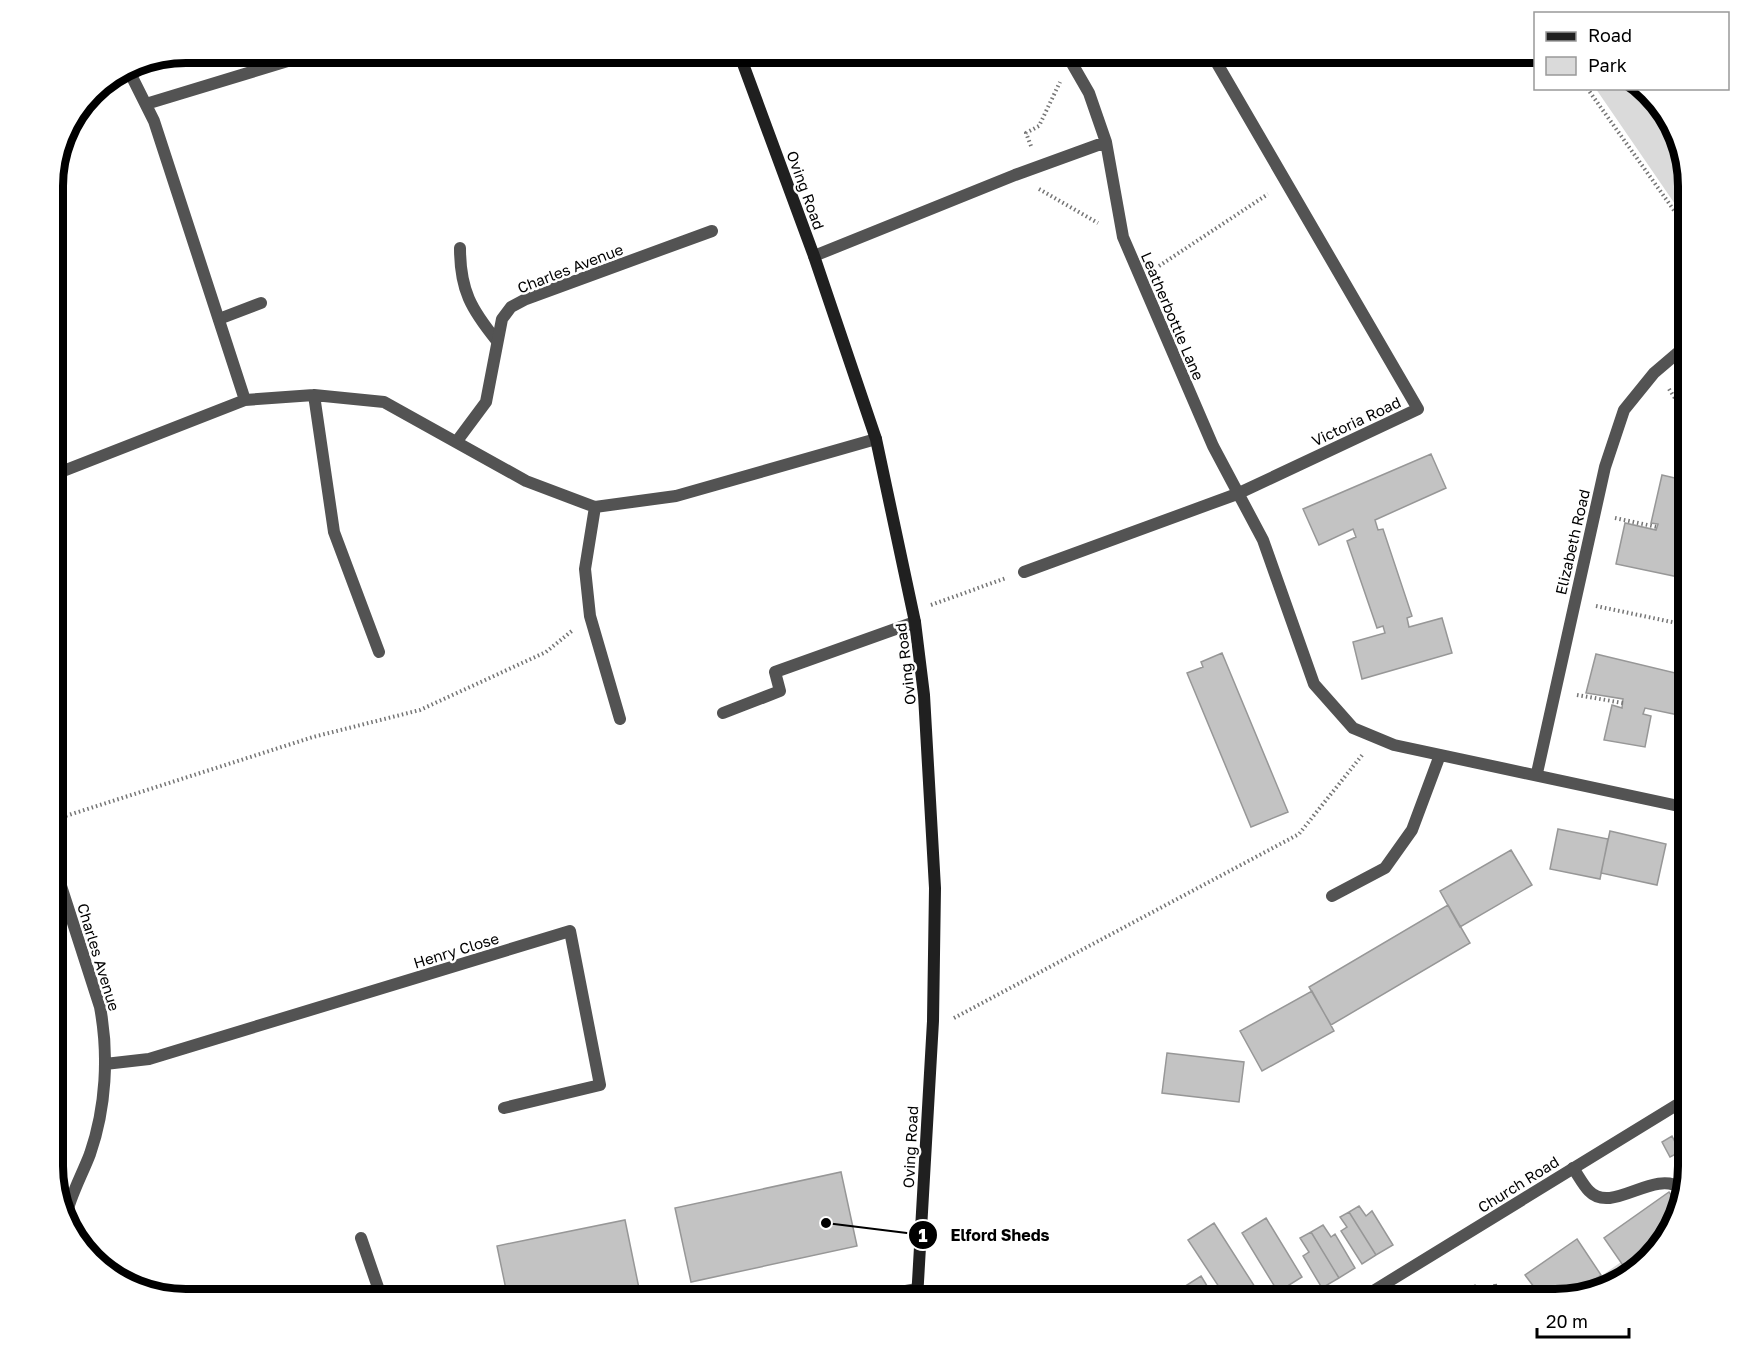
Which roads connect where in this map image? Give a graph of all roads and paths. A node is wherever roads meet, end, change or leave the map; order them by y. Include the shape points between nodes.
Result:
1 (278, 63) edge
2 (743, 63) edge
3 (1065, 63) edge
4 (1072, 63) edge
5 (1217, 63) edge
6 (132, 75) edge
7 (1588, 90) edge
8 (146, 104) junction
9 (1106, 142) junction
10 (1039, 166) junction
11 (1015, 175) junction
12 (1286, 182) junction
13 (1678, 215) edge
14 (712, 231) dead end
15 (1123, 237) junction
16 (460, 248) dead end
17 (814, 256) junction
18 (1141, 279) junction
19 (261, 303) dead end
20 (219, 319) junction
21 (497, 341) junction
22 (1678, 353) edge
23 (1654, 373) junction
24 (314, 395) junction
25 (245, 400) junction
26 (1678, 402) edge
27 (876, 440) junction
28 (457, 441) junction
29 (63, 471) edge
30 (1237, 494) junction
31 (595, 507) junction
32 (1594, 513) junction
33 (1657, 527) dead end
34 (1024, 572) joint
35 (1575, 602) junction
36 (590, 616) junction
37 (914, 617) junction
38 (1678, 622) edge
39 (379, 652) dead end
40 (1555, 691) junction
41 (1623, 703) dead end
42 (723, 713) dead end
43 (620, 719) dead end
44 (1377, 738) junction
45 (1440, 755) junction
46 (1537, 773) junction
47 (1678, 805) edge
48 (63, 817) edge
49 (63, 892) edge
50 (1332, 896) dead end
51 (932, 1030) junction
52 (105, 1064) junction
53 (1678, 1105) edge
54 (504, 1108) dead end
55 (1573, 1168) junction
56 (1677, 1185) edge
57 (69, 1205) edge
58 (361, 1238) dead end
59 (1495, 1284) dead end
60 (379, 1289) edge
61 (917, 1289) edge
62 (1376, 1289) edge
63 (1496, 1289) edge

1 - 8 street
2 - 17 main road, Oving Road
3 - 10 path via 1039,126 1026,133
4 - 9 street, Leatherbottle Lane via 1089,93
5 - 12 street, Victoria Road
6 - 8 street
7 - 13 path
8 - 20 street
9 - 10 street
9 - 15 street, Leatherbottle Lane
10 - 11 street
11 - 15 path
11 - 17 street
12 - 18 path
12 - 30 street, Victoria Road via 1418,409
14 - 21 street, Charles Avenue via 526,299 502,319
15 - 18 street, Leatherbottle Lane
16 - 21 street via 463,288 476,314
17 - 27 main road, Oving Road
18 - 30 street, Leatherbottle Lane
19 - 20 street
20 - 25 street
21 - 28 street, Charles Avenue via 486,402
22 - 23 street, Elizabeth Road
23 - 26 path
23 - 32 street, Elizabeth Road via 1624,410
24 - 25 street
24 - 28 street via 384,402
24 - 39 street via 334,532
25 - 29 street
27 - 31 street via 676,496
27 - 37 main road, Oving Road
28 - 31 street via 526,480
30 - 34 street, Victoria Road
30 - 44 street via 1263,540 1314,684 1353,728
31 - 36 street via 585,569
32 - 33 path
32 - 35 street, Elizabeth Road
34 - 37 path
35 - 38 path
35 - 40 street, Elizabeth Road
36 - 43 street
36 - 48 path via 546,652 420,710 313,737
37 - 42 street via 775,672 780,691
37 - 51 main road, Oving Road via 934,835
40 - 41 path
40 - 46 street, Elizabeth Road
44 - 45 street
44 - 51 path via 1299,834
45 - 46 street
45 - 50 street via 1412,830 1385,868
46 - 47 street
49 - 52 street, Charles Avenue via 100,1007
51 - 61 main road, Oving Road
52 - 54 street, Henry Close via 149,1059 570,931 600,1085
52 - 57 street, Charles Avenue via 103,1101 91,1151
53 - 55 street, Church Road
55 - 56 street via 1590,1193 1607,1199 1659,1183
55 - 62 street, Church Road
58 - 60 street
59 - 63 path

